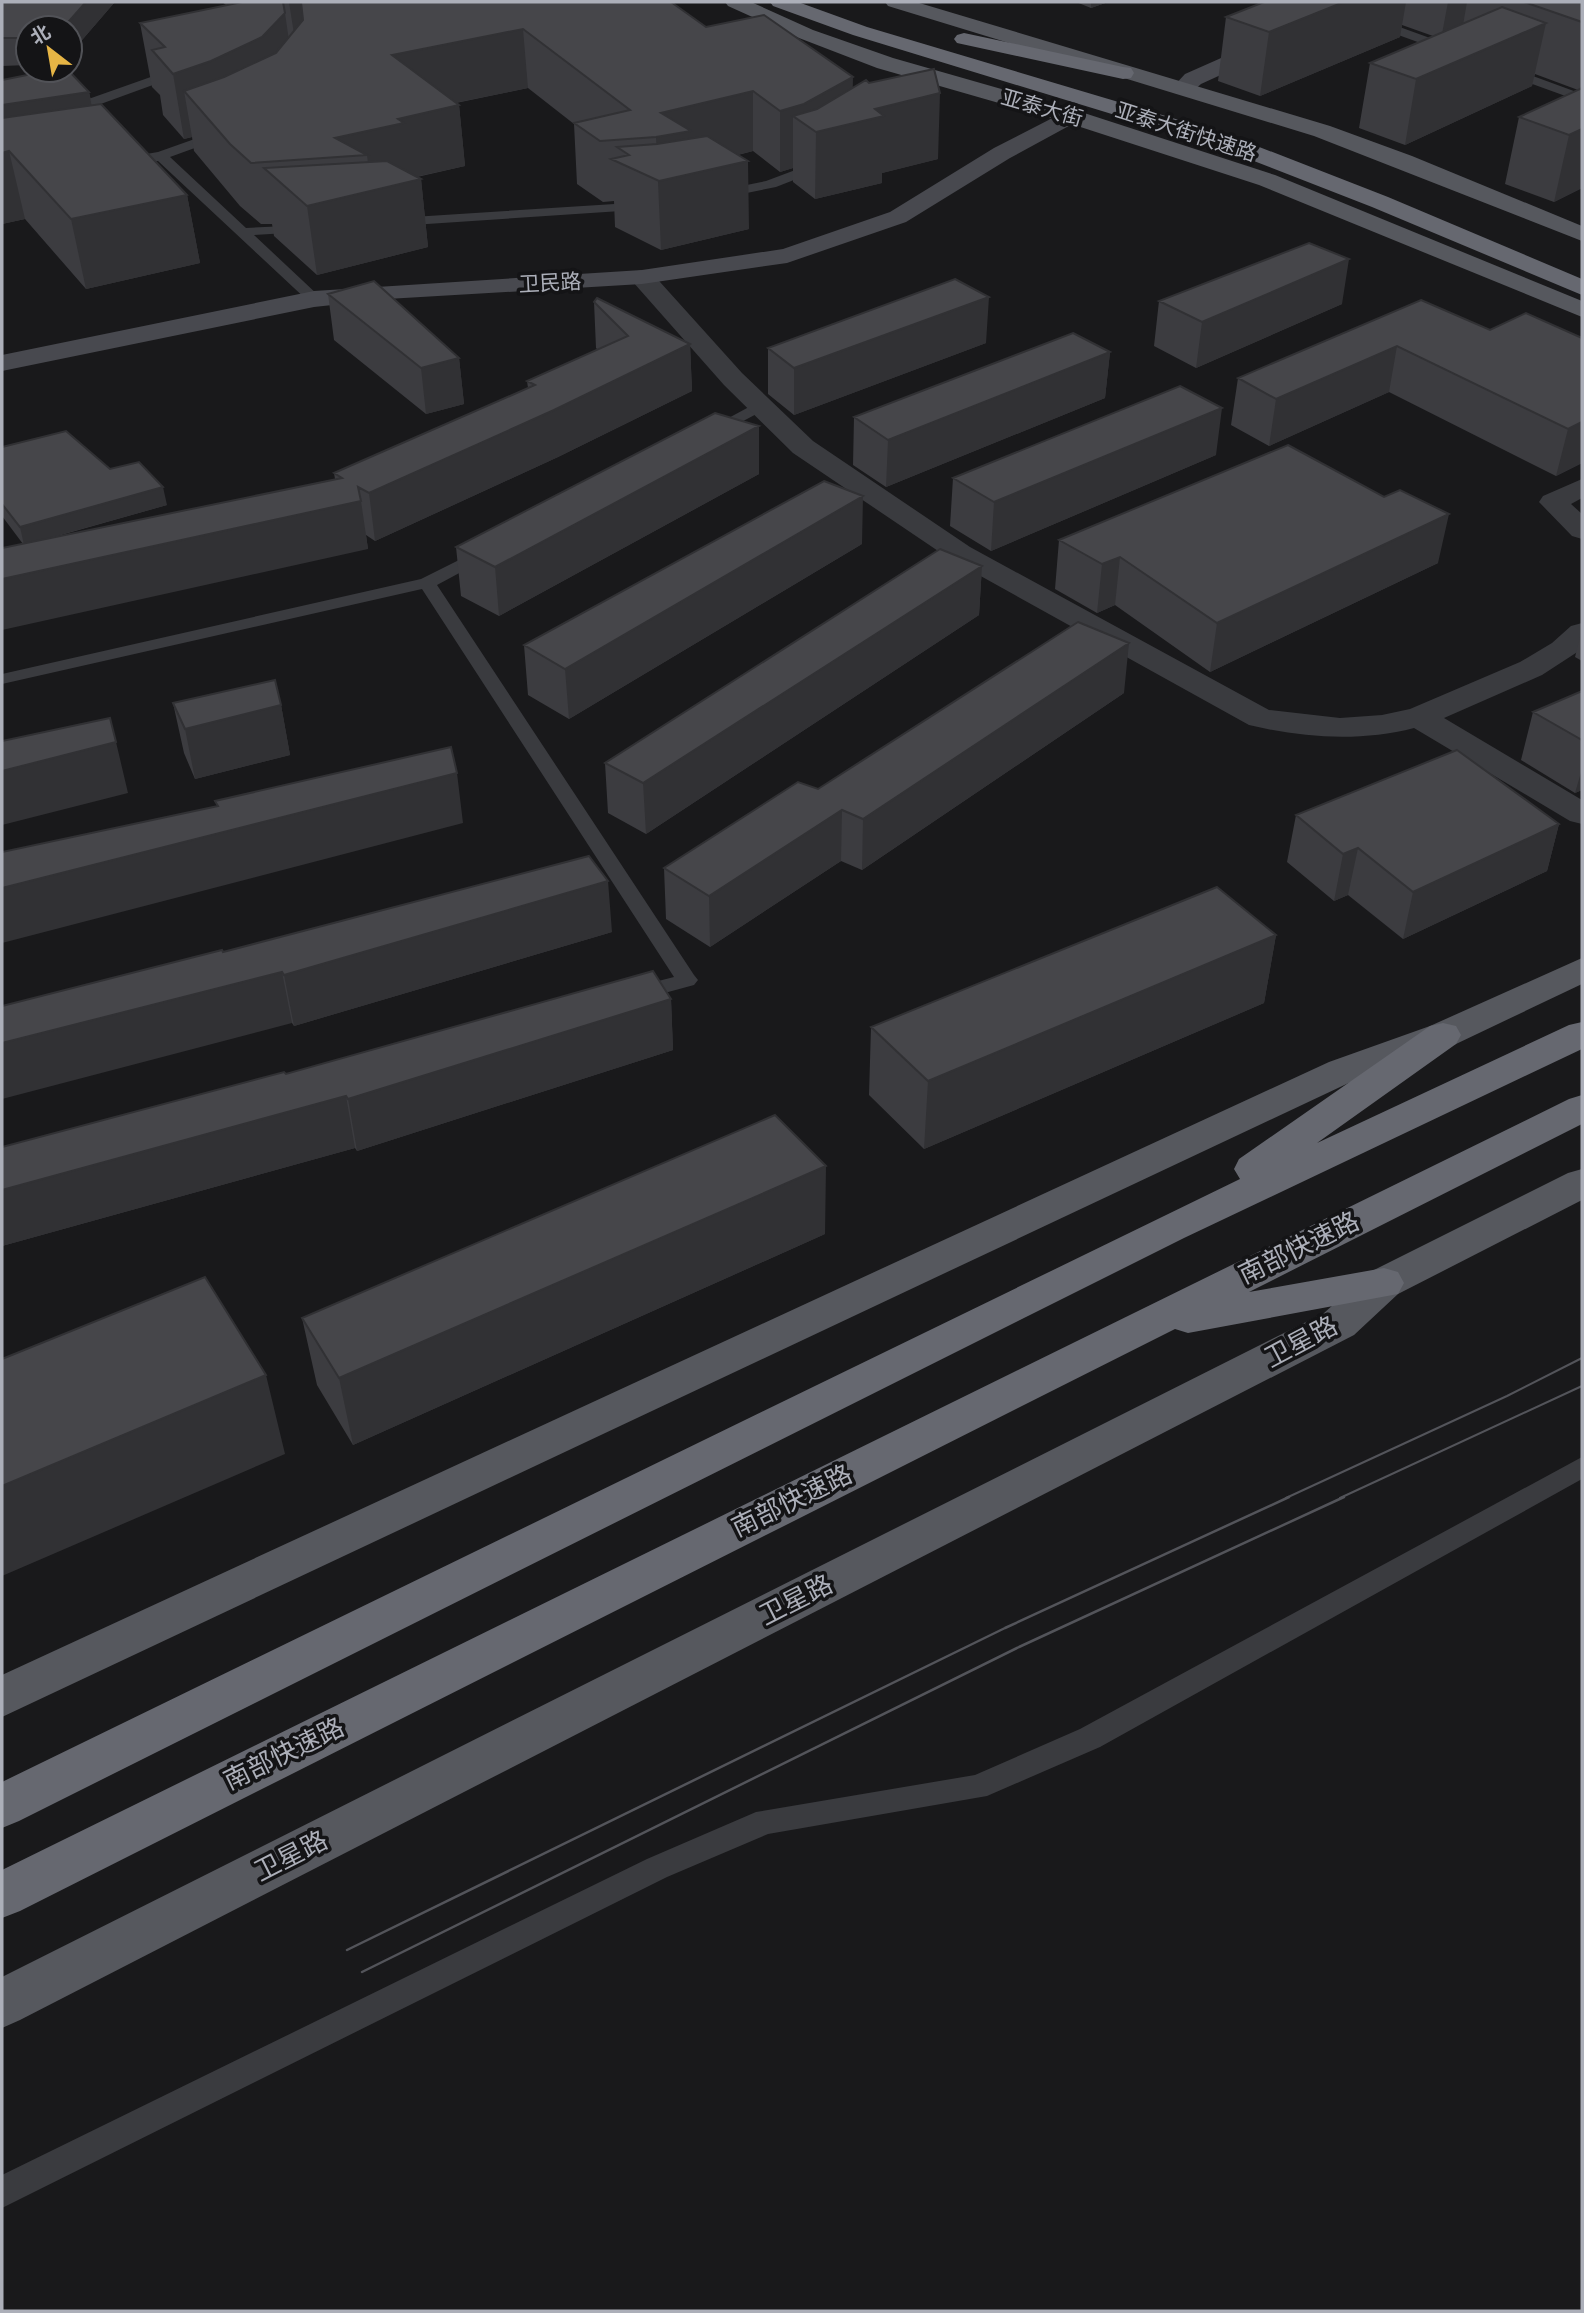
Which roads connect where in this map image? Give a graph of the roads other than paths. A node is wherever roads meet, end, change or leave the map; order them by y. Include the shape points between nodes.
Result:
1 (735, 2) edge
2 (780, 2) edge
3 (836, 2) edge
4 (1364, 2) edge
5 (1342, 11) junction
6 (896, 13) edge
7 (943, 35) junction
8 (1465, 36) edge
9 (1441, 46) junction
10 (1466, 56) edge
11 (963, 61) junction
12 (1492, 65) edge
13 (198, 68) edge
14 (1123, 73) junction
15 (1184, 88) junction
16 (1582, 98) edge
17 (1038, 107) junction
18 (2, 115) edge
19 (1070, 116) junction
20 (238, 126) edge
21 (161, 156) junction
22 (834, 157) edge
23 (111, 164) edge
24 (1401, 187) dead end
25 (708, 196) edge
26 (659, 205) edge
27 (381, 223) edge
28 (312, 227) edge
29 (242, 232) junction
30 (1582, 234) edge
31 (642, 277) junction
32 (1519, 284) junction
33 (1582, 288) edge
34 (314, 299) junction
35 (1582, 310) edge
36 (1582, 322) edge
37 (2, 363) edge
38 (760, 405) junction
39 (686, 445) edge
40 (1582, 487) edge
41 (1582, 530) edge
42 (501, 544) edge
43 (427, 583) junction
44 (1582, 632) edge
45 (2, 678) edge
46 (1419, 717) junction
47 (1582, 814) edge
48 (1582, 970) edge
49 (620, 999) edge
50 (1582, 1034) edge
51 (1443, 1035) junction
52 (1582, 1108) edge
53 (1582, 1183) edge
54 (1170, 1227) junction
55 (1384, 1283) junction
56 (1144, 1325) junction
57 (1582, 1467) edge
58 (2, 1697) edge
59 (2, 1806) edge
60 (2, 1895) edge
61 (2, 2003) edge
62 (2, 2192) edge

1 - 17 main road, 亚泰大街 via 874,59
2 - 11 highway, 亚泰大街快速路
3 - 6 highway, 亚泰大街快速路
4 - 5 street
5 - 9 lane
5 - 15 street via 1193,79
6 - 7 highway, 亚泰大街快速路
6 - 14 main road
7 - 14 highway
7 - 24 highway, 亚泰大街快速路 via 1232,126
8 - 9 lane
9 - 10 lane
11 - 17 highway
11 - 33 highway, 亚泰大街快速路 via 1218,139
12 - 16 lane
13 - 18 lane via 173,72 82,106
14 - 15 main road
15 - 30 main road via 1404,161
17 - 19 main road, 亚泰大街
19 - 31 street, 卫民路 via 898,218 787,256
19 - 32 main road, 亚泰大街 via 1267,180
20 - 21 lane
21 - 23 lane
21 - 29 lane
22 - 25 lane via 810,170
26 - 27 lane
28 - 29 lane
29 - 34 lane
31 - 34 street, 卫民路
31 - 38 street
32 - 35 main road, 亚泰大街
32 - 36 main road
34 - 37 street, 卫民路
38 - 39 lane
38 - 46 street via 803,447 960,553 1260,718 1326,726 1385,724
40 - 41 street via 1553,502
42 - 43 lane
43 - 45 lane
43 - 49 lane via 687,980
44 - 46 street via 1547,662
46 - 47 street
48 - 51 main road
50 - 54 highway
51 - 54 highway
51 - 58 main road via 1329,1077
52 - 56 highway, 南部快速路
53 - 55 main road, 卫星路
54 - 59 highway
55 - 56 highway
55 - 61 main road, 卫星路 via 1339,1324
56 - 60 highway, 南部快速路
57 - 62 lane via 1090,1738 977,1787 766,1821 657,1868

